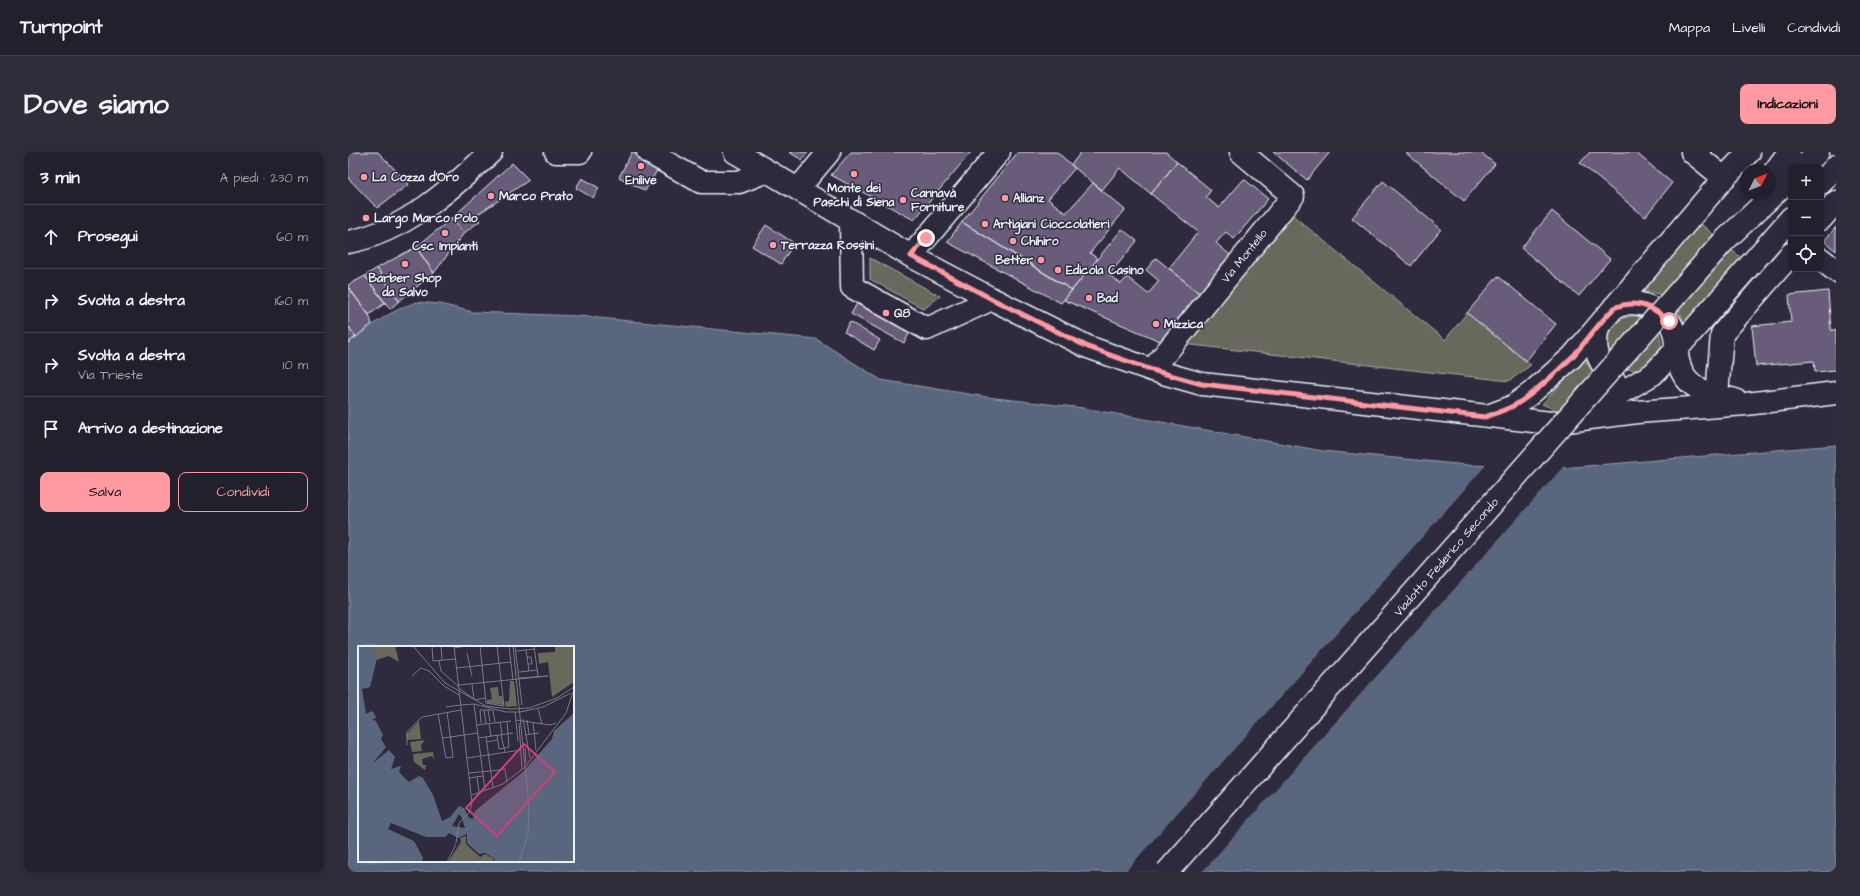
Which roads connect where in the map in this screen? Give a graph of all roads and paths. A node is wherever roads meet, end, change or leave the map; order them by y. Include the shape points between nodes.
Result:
1 (491, 152) edge
2 (556, 152) edge
3 (580, 152) edge
4 (648, 152) edge
5 (734, 152) edge
6 (829, 152) edge
7 (999, 152) edge
8 (1241, 152) edge
9 (1749, 152) edge
10 (1789, 152) edge
11 (1818, 152) edge
12 (1711, 162) edge
13 (1805, 164) edge
14 (1836, 166) edge
15 (1776, 170) edge
16 (767, 171) junction
17 (1824, 180) edge
18 (1788, 181) edge
19 (798, 189) junction
20 (1754, 200) edge
21 (1836, 202) edge
22 (1824, 216) edge
23 (851, 221) junction
24 (1788, 221) edge
25 (348, 242) edge
26 (1723, 242) junction
27 (911, 256) junction
28 (1788, 257) edge
29 (1824, 261) edge
30 (1836, 271) edge
31 (992, 299) junction
32 (1614, 308) junction
33 (1598, 326) junction
34 (1676, 350) junction
35 (1152, 370) junction
36 (1622, 392) junction
37 (1836, 393) edge
38 (1717, 395) junction
39 (1746, 404) junction
40 (1637, 412) junction
41 (1485, 417) junction
42 (1551, 423) junction
43 (1168, 872) edge

1 - 25 street via 438,198 392,227
2 - 3 street
4 - 16 street via 701,182 739,182
5 - 16 street
6 - 19 street
7 - 27 street
8 - 35 street, Via Montello via 1293,196
9 - 12 street
10 - 15 street
11 - 13 street
12 - 32 street
14 - 17 street
16 - 19 street
18 - 26 street
19 - 23 street
20 - 26 street
21 - 22 street
23 - 27 street
23 - 31 street via 852,287 927,329
24 - 34 street
26 - 43 street, Viadotto Federico Secondo, bridge
27 - 31 street
28 - 38 street via 1722,334
29 - 30 street
31 - 35 street via 1088,347
32 - 33 street
32 - 34 street via 1629,303 1644,304 1658,311 1669,321 1675,335
33 - 36 street via 1595,339 1596,353 1601,365
33 - 41 street via 1572,357 1530,394 1512,407
34 - 36 street via 1653,374
34 - 38 street via 1679,365 1686,378 1698,389
35 - 41 street via 1202,384
36 - 40 street
36 - 42 street
37 - 39 street
38 - 39 street
39 - 40 street
40 - 42 street
41 - 42 street

